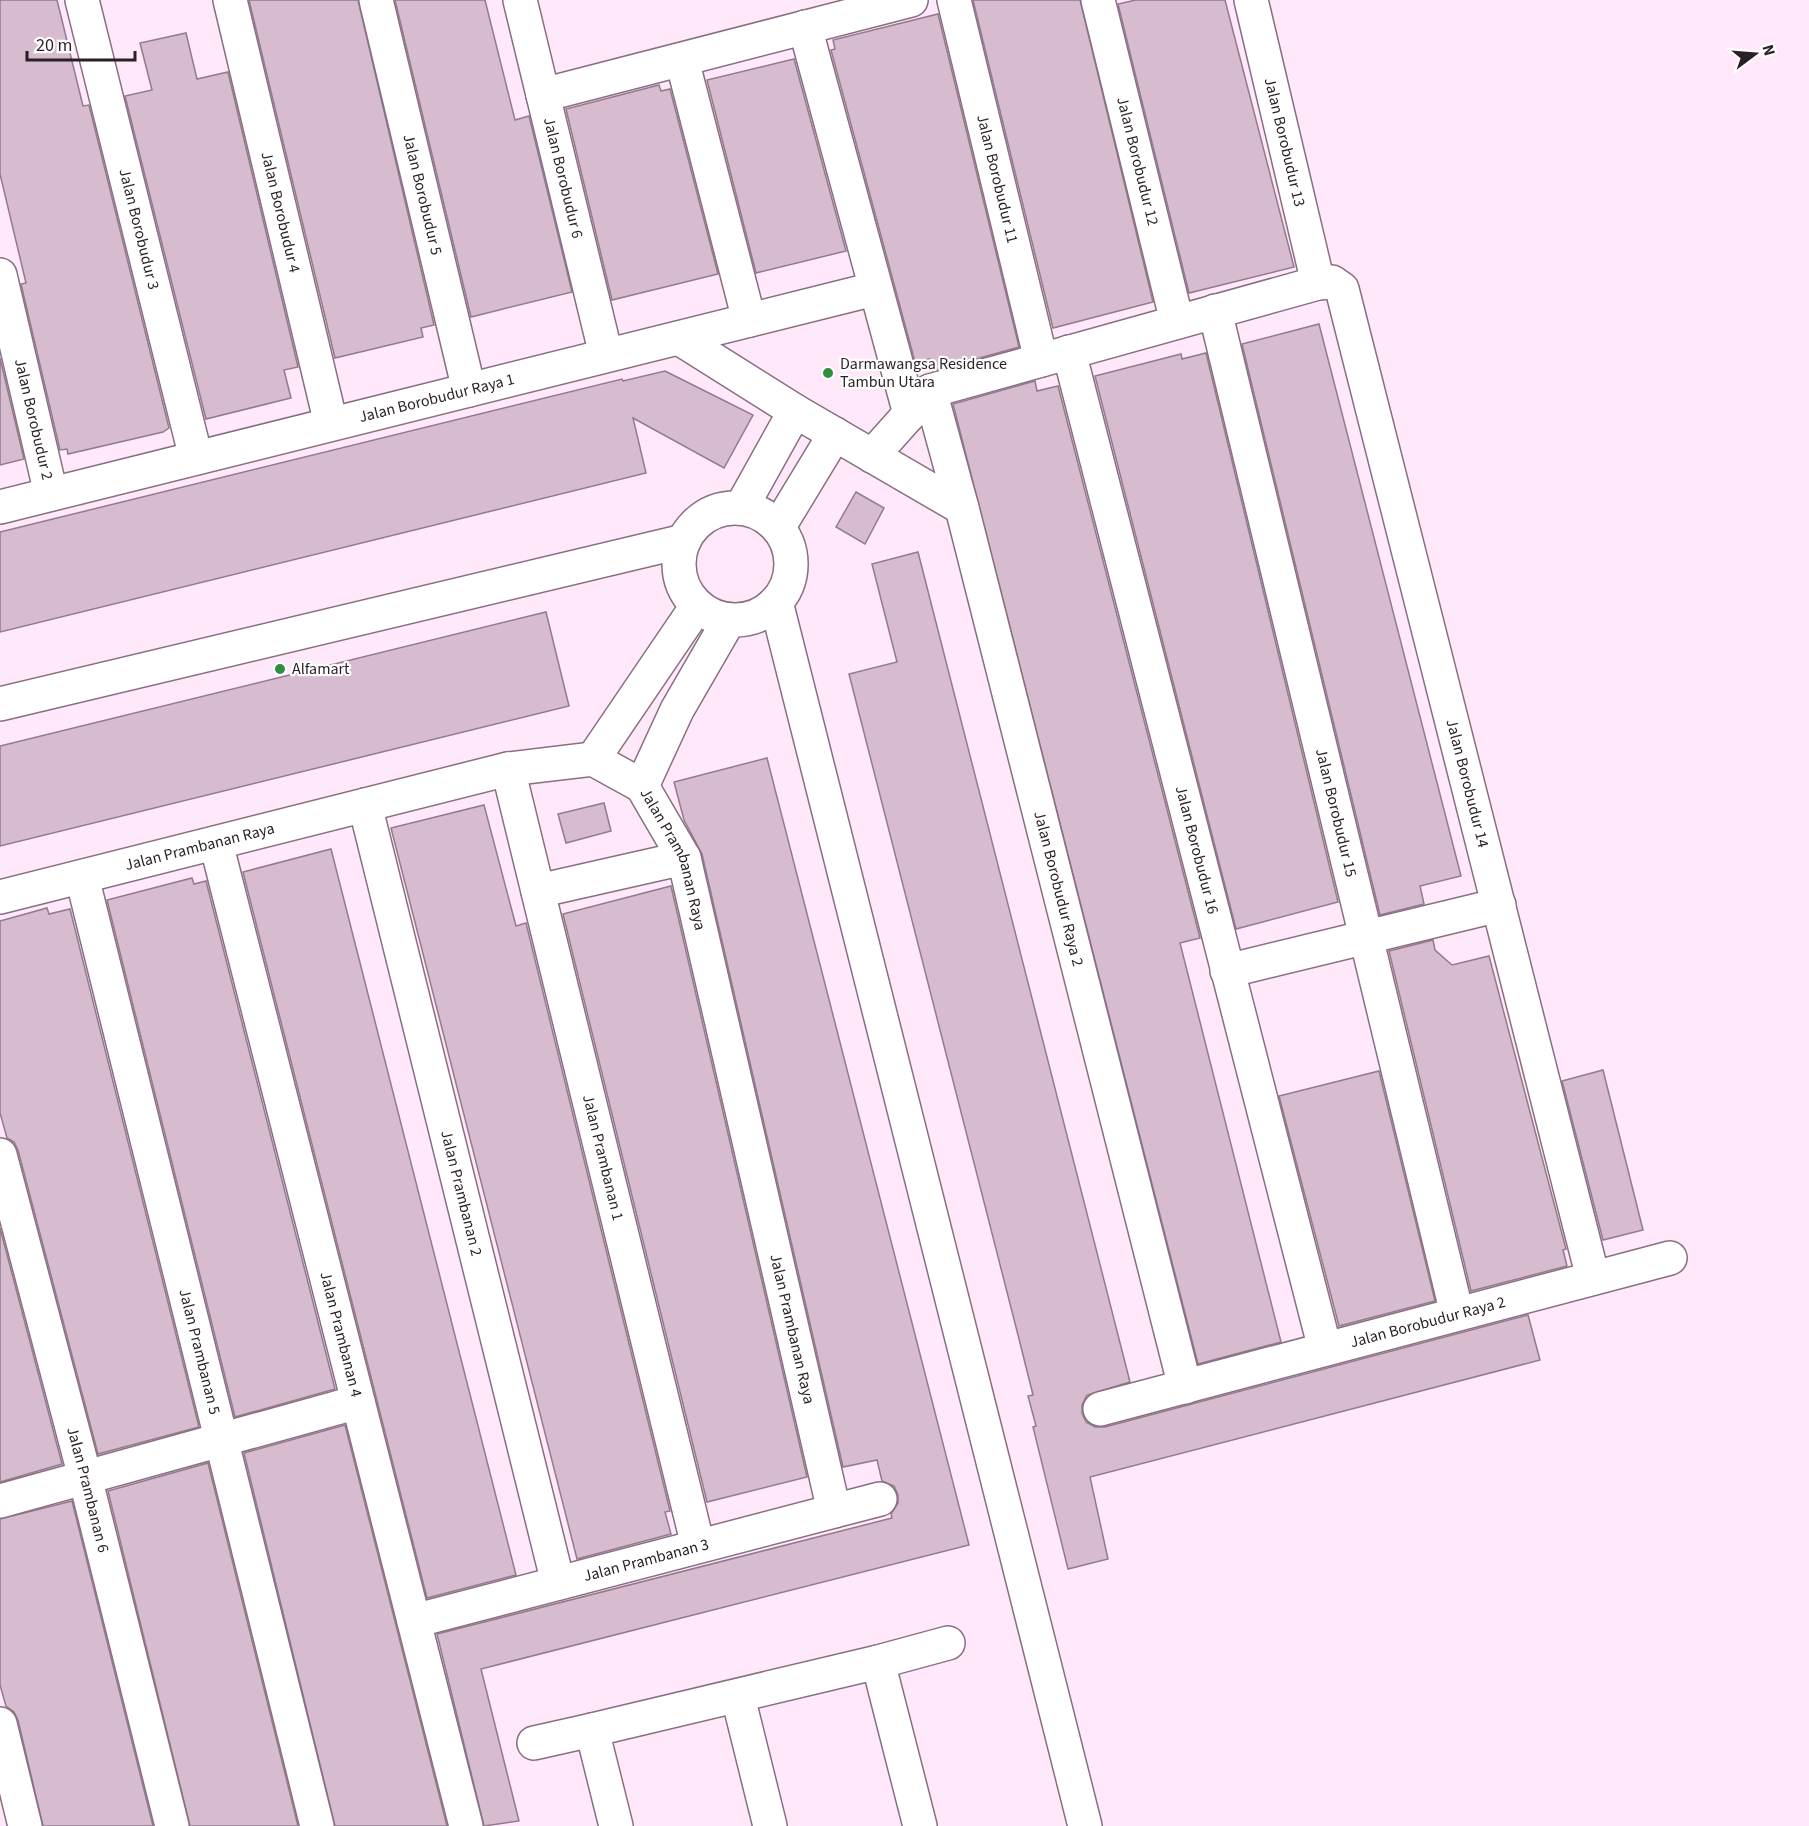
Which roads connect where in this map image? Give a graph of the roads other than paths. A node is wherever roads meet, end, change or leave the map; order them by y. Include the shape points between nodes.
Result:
1 (82, 0) edge
2 (230, 0) edge
3 (376, 0) edge
4 (520, 0) edge
5 (911, 0) edge
6 (954, 0) edge
7 (1098, 0) edge
8 (1251, 0) edge
9 (805, 27) junction
10 (682, 60) junction
11 (543, 95) junction
12 (0, 275) edge
13 (1330, 286) junction
14 (874, 289) junction
15 (1215, 311) junction
16 (749, 320) junction
17 (1177, 322) junction
18 (679, 338) junction
19 (606, 355) junction
20 (1055, 356) junction
21 (468, 390) junction
22 (920, 403) junction
23 (795, 411) junction
24 (331, 424) junction
25 (835, 434) junction
26 (872, 456) junction
27 (196, 458) junction
28 (51, 494) junction
29 (0, 507) edge
30 (741, 508) junction
31 (962, 508) junction
32 (778, 528) junction
33 (684, 541) junction
34 (776, 602) junction
35 (698, 606) junction
36 (729, 620) junction
37 (0, 705) edge
38 (593, 759) junction
39 (508, 769) junction
40 (642, 786) junction
41 (365, 805) junction
42 (216, 843) junction
43 (684, 858) junction
44 (82, 877) junction
45 (538, 891) junction
46 (0, 897) edge
47 (1499, 905) junction
48 (1365, 936) junction
49 (1227, 971) junction
50 (0, 1155) edge
51 (1670, 1258) dead end
52 (1593, 1278) junction
53 (1457, 1314) junction
54 (1325, 1349) junction
55 (1185, 1387) junction
56 (357, 1402) junction
57 (1100, 1409) dead end
58 (222, 1439) junction
59 (85, 1477) junction
60 (880, 1499) dead end
61 (0, 1501) edge
62 (834, 1511) junction
63 (698, 1546) junction
64 (558, 1583) junction
65 (414, 1621) junction
66 (948, 1643) dead end
67 (878, 1662) junction
68 (738, 1697) junction
69 (0, 1724) edge
70 (592, 1730) junction
71 (534, 1743) dead end
72 (25, 1826) edge
73 (172, 1826) edge
74 (317, 1826) edge
75 (466, 1826) edge
76 (616, 1826) edge
77 (770, 1826) edge
78 (920, 1826) edge
79 (1085, 1826) edge

1 - 27 street, Jalan Borobudur 3
2 - 24 street, Jalan Borobudur 4
3 - 21 street, Jalan Borobudur 5
4 - 11 street, Jalan Borobudur 6
5 - 9 street
6 - 20 street, Jalan Borobudur 11
7 - 17 street, Jalan Borobudur 12
8 - 13 street, Jalan Borobudur 13
9 - 10 street
9 - 14 street, Jalan Borobudur Raya 2
10 - 11 street
10 - 16 street
11 - 19 street, Jalan Borobudur 6
12 - 28 street, Jalan Borobudur 2
13 - 15 street
13 - 47 street, Jalan Borobudur 14
14 - 16 street, Jalan Borobudur Raya 1
14 - 22 street, Jalan Borobudur Raya 2
15 - 17 street
15 - 48 street, Jalan Borobudur 15
16 - 18 street, Jalan Borobudur Raya 1
17 - 20 street
18 - 19 street, Jalan Borobudur Raya 1
18 - 23 street
19 - 21 street, Jalan Borobudur Raya 1
20 - 22 street
20 - 49 street, Jalan Borobudur 16
21 - 24 street, Jalan Borobudur Raya 1
22 - 26 street
22 - 31 street, Jalan Borobudur Raya 2
23 - 25 street
23 - 30 street
24 - 27 street, Jalan Borobudur Raya 1
25 - 26 street
25 - 32 street
26 - 31 street
27 - 28 street, Jalan Borobudur Raya 1
28 - 29 street, Jalan Borobudur Raya 1
30 - 32 street via 755,512
30 - 33 street via 707,515 693,526
31 - 55 street, Jalan Borobudur Raya 2
32 - 34 street via 790,557 790,573
33 - 35 street via 679,557 680,575
33 - 37 street
34 - 36 street via 747,619
34 - 79 street
35 - 36 street
35 - 38 street
36 - 40 street via 677,710
38 - 39 street, Jalan Prambanan Raya
38 - 40 street, Jalan Prambanan Raya
39 - 41 street, Jalan Prambanan Raya
39 - 45 street, Jalan Prambanan 1
40 - 43 street, Jalan Prambanan Raya
41 - 42 street, Jalan Prambanan Raya
41 - 64 street, Jalan Prambanan 2
42 - 44 street, Jalan Prambanan Raya
42 - 56 street, Jalan Prambanan 4
43 - 45 street
43 - 62 street, Jalan Prambanan Raya
44 - 46 street, Jalan Prambanan Raya
44 - 58 street, Jalan Prambanan 5
45 - 63 street, Jalan Prambanan 1
47 - 48 street
47 - 52 street, Jalan Borobudur 14
48 - 49 street
48 - 53 street, Jalan Borobudur 15
49 - 54 street, Jalan Borobudur 16
50 - 59 street, Jalan Prambanan 6
51 - 52 street, Jalan Borobudur Raya 2
52 - 53 street, Jalan Borobudur Raya 2
53 - 54 street, Jalan Borobudur Raya 2
54 - 55 street, Jalan Borobudur Raya 2
55 - 57 street, Jalan Borobudur Raya 2
56 - 58 street
56 - 65 street, Jalan Prambanan 4
58 - 59 street
58 - 74 street, Jalan Prambanan 5
59 - 61 street
59 - 73 street, Jalan Prambanan 6
60 - 62 street, Jalan Prambanan 3
62 - 63 street, Jalan Prambanan 3
63 - 64 street, Jalan Prambanan 3
64 - 65 street, Jalan Prambanan 3
65 - 75 street, Jalan Prambanan 4
66 - 67 street
67 - 68 street
67 - 78 street
68 - 70 street
68 - 77 street
69 - 72 street
70 - 71 street
70 - 76 street

